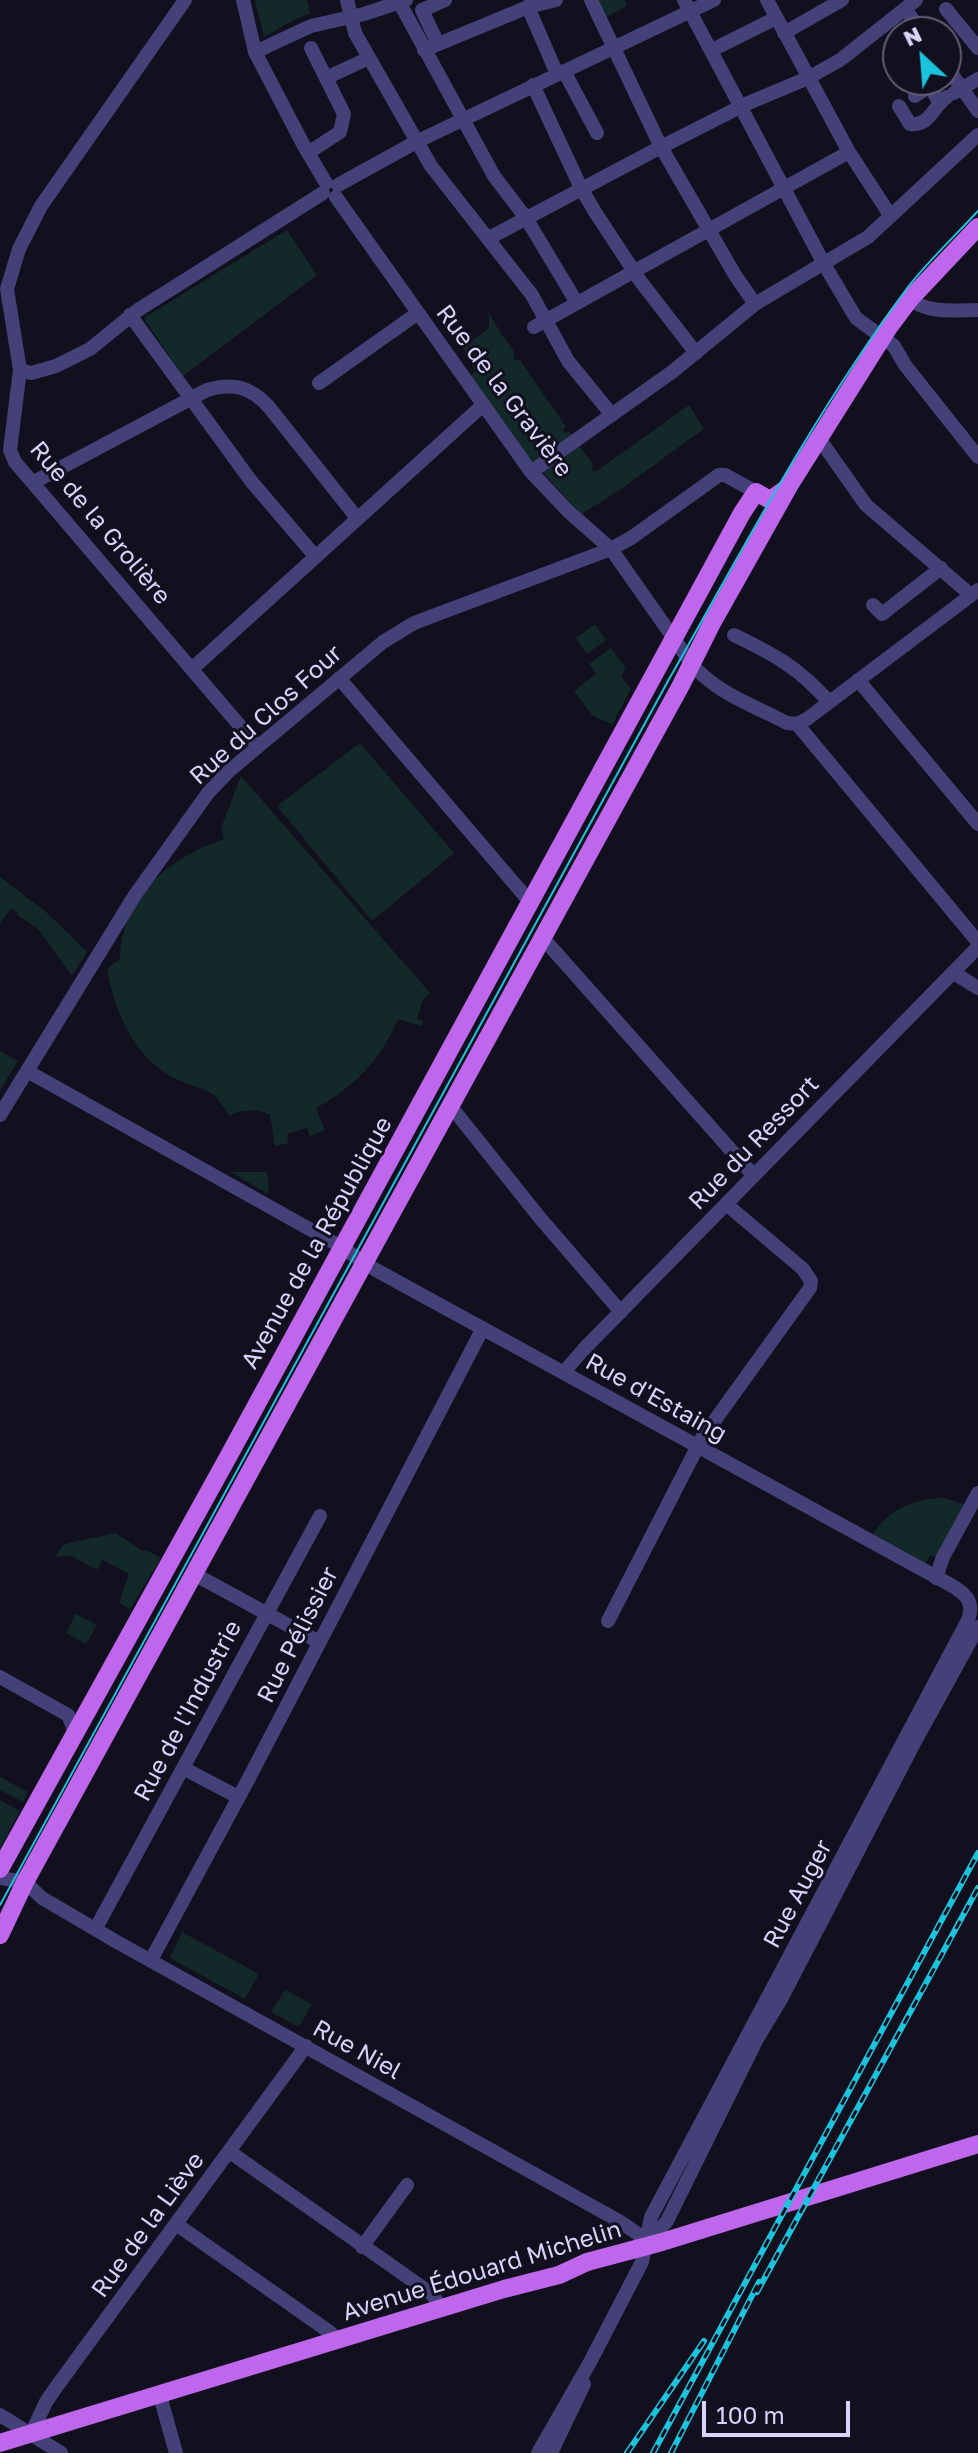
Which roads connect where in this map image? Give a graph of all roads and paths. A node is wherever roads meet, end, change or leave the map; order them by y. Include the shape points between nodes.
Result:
1 (185, 0) edge
2 (243, 0) edge
3 (347, 0) edge
4 (445, 0) edge
5 (591, 0) edge
6 (714, 0) edge
7 (767, 0) edge
8 (842, 0) edge
9 (401, 1) edge
10 (554, 1) edge
11 (531, 4) edge
12 (911, 5) edge
13 (687, 6) edge
14 (946, 9) dead end
15 (349, 17) junction
16 (776, 18) junction
17 (784, 33) junction
18 (720, 46) dead end
19 (431, 47) junction
20 (615, 47) junction
21 (311, 48) dead end
22 (978, 48) edge
23 (255, 52) junction
24 (369, 58) junction
25 (560, 72) junction
26 (326, 78) junction
27 (808, 78) junction
28 (533, 85) junction
29 (950, 96) joint
30 (899, 106) dead end
31 (740, 109) junction
32 (978, 111) edge
33 (463, 119) junction
34 (597, 133) dead end
35 (978, 135) edge
36 (416, 142) junction
37 (661, 147) junction
38 (849, 152) junction
39 (308, 153) junction
40 (581, 188) junction
41 (783, 188) junction
42 (331, 190) junction
43 (890, 215) junction
44 (526, 218) junction
45 (978, 227) edge
46 (707, 228) junction
47 (489, 238) junction
48 (824, 264) junction
49 (635, 270) junction
50 (917, 295) junction
51 (577, 303) junction
52 (755, 304) junction
53 (978, 310) edge
54 (418, 313) junction
55 (130, 315) junction
56 (540, 324) junction
57 (884, 338) junction
58 (696, 353) junction
59 (20, 370) junction
60 (319, 383) dead end
61 (193, 399) junction
62 (483, 405) junction
63 (612, 415) junction
64 (818, 437) junction
65 (978, 457) edge
66 (531, 472) junction
67 (34, 482) junction
68 (789, 486) junction
69 (761, 495) junction
70 (357, 518) junction
71 (769, 526) junction
72 (611, 549) junction
73 (315, 556) junction
74 (941, 568) junction
75 (975, 593) edge
76 (873, 605) dead end
77 (734, 635) dead end
78 (674, 640) junction
79 (691, 663) junction
80 (193, 668) junction
81 (339, 678) junction
82 (858, 680) junction
83 (829, 702) junction
84 (797, 724) junction
85 (258, 747) junction
86 (978, 824) edge
87 (530, 902) junction
88 (542, 937) junction
89 (978, 945) edge
90 (954, 973) junction
91 (978, 988) edge
92 (27, 1071) junction
93 (448, 1110) junction
94 (0, 1115) edge
95 (753, 1175) junction
96 (726, 1204) junction
97 (354, 1255) junction
98 (621, 1312) junction
99 (483, 1328) junction
100 (564, 1372) junction
101 (699, 1446) junction
102 (975, 1498) edge
103 (320, 1516) dead end
104 (194, 1574) junction
105 (936, 1578) junction
106 (266, 1613) junction
107 (608, 1621) dead end
108 (978, 1627) edge
109 (319, 1642) junction
110 (0, 1677) edge
111 (72, 1723) junction
112 (183, 1768) junction
113 (238, 1797) junction
114 (0, 1869) edge
115 (0, 1878) edge
116 (25, 1882) junction
117 (42, 1898) junction
118 (16, 1902) junction
119 (96, 1928) junction
120 (0, 1935) edge
121 (151, 1960) junction
122 (306, 2046) junction
123 (978, 2144) edge
124 (230, 2152) junction
125 (407, 2185) dead end
126 (176, 2224) junction
127 (646, 2245) junction
128 (362, 2247) junction
129 (441, 2309) junction
130 (335, 2341) junction
131 (589, 2364) junction
132 (160, 2396) junction
133 (0, 2415) edge
134 (31, 2434) junction
135 (5, 2446) edge
136 (61, 2453) edge
137 (176, 2453) edge
138 (538, 2453) edge
139 (551, 2453) edge

1 - 59 street, Rue de la Grolière via 29,227 7,289
2 - 23 street, Rue de la Gravière
3 - 15 street
4 - 19 street via 422,10
5 - 20 street
6 - 13 street
7 - 16 street
8 - 17 street
9 - 15 street
9 - 19 street
10 - 11 street
11 - 19 street
11 - 25 street
12 - 27 street via 842,59
13 - 20 street
13 - 31 street
14 - 22 street
15 - 23 street via 311,26
15 - 24 street
16 - 17 street
16 - 18 street
17 - 27 street
19 - 33 street
20 - 25 street
20 - 37 street
21 - 26 street
23 - 39 street, Rue de la Gravière
24 - 26 street
24 - 36 street
25 - 28 street
25 - 34 street
26 - 39 street via 344,114 340,132
27 - 31 street
27 - 38 street
28 - 33 street
28 - 40 street
29 - 30 street via 919,125 910,124
29 - 32 street
31 - 37 street
31 - 41 street
33 - 36 street
33 - 44 street via 494,176
35 - 43 street
36 - 42 street
36 - 47 street
37 - 40 street
37 - 46 street
38 - 41 street
38 - 43 street
39 - 42 street, Rue de la Gravière
40 - 44 street
40 - 49 street
41 - 46 street
41 - 48 street
42 - 54 street, Rue de la Gravière
42 - 55 street
43 - 48 street via 868,237
44 - 47 street
44 - 51 street
45 - 50 main road, Avenue de la République
46 - 49 street
46 - 52 street
47 - 56 street via 532,295
48 - 52 street
48 - 57 street via 856,318
49 - 51 street
49 - 58 street
50 - 53 street via 929,308
50 - 57 main road, Avenue de la République
51 - 56 street
52 - 58 street
54 - 60 street
54 - 62 street, Rue de la Gravière
55 - 59 street via 90,349 56,366 31,373
55 - 61 street
56 - 63 street
57 - 64 main road, Avenue de la République
57 - 65 street
58 - 63 street
59 - 67 street, Rue de la Grolière via 10,450
61 - 67 street
61 - 70 street via 220,386 260,397
61 - 73 street via 251,481
62 - 66 street, Rue de la Gravière
62 - 70 street
63 - 66 street
64 - 68 main road, Avenue de la République
64 - 74 street via 866,505
66 - 72 street, Rue de la Gravière
67 - 80 street, Rue de la Grolière
68 - 69 main road via 770,500
68 - 71 main road, Avenue de la République
69 - 71 street
69 - 72 street, Rue du Clos Four via 719,475
69 - 78 main road, Avenue de la République
70 - 73 street
71 - 79 main road, Avenue de la République
72 - 78 street, Rue de la Gravière
72 - 81 street, Rue du Clos Four via 414,623
73 - 80 street
74 - 75 street
74 - 76 street via 882,614
75 - 82 street
77 - 83 street via 806,676
78 - 79 street
78 - 87 main road, Avenue de la République
79 - 84 street via 701,676 732,694
79 - 88 main road, Avenue de la République
80 - 85 street, Rue de la Grolière
81 - 85 street, Rue du Clos Four
81 - 87 street
82 - 83 street
82 - 86 street
83 - 84 street
84 - 89 street
85 - 92 street, Rue du Clos Four via 208,793 135,895
87 - 97 main road, Avenue de la République
88 - 93 main road, Avenue de la République
88 - 95 street
89 - 90 street, Rue du Ressort
90 - 91 street
90 - 95 street, Rue du Ressort
92 - 94 street, Rue du Clos Four
92 - 97 street, Rue d'Estaing
93 - 97 main road, Avenue de la République
93 - 98 street via 457,1114
95 - 96 street, Rue du Ressort
96 - 98 street, Rue du Ressort
96 - 101 street via 811,1281
97 - 99 street, Rue d'Estaing
97 - 104 main road, Avenue de la République
97 - 111 main road, Avenue de la République via 88,1709
98 - 100 street, Rue du Ressort
99 - 100 street, Rue d'Estaing
99 - 109 street, Rue Pélissier
100 - 101 street, Rue d'Estaing
101 - 105 street, Rue d'Estaing
101 - 107 street
102 - 105 street
103 - 106 street, Rue de l'Industrie
104 - 106 street
104 - 116 main road, Avenue de la République
105 - 127 street, Rue Auger via 968,1598 968,1620 651,2217
106 - 109 street
106 - 112 street, Rue de l'Industrie
108 - 127 street via 757,2039 667,2221
109 - 113 street, Rue Pélissier
110 - 111 street
111 - 114 main road, Avenue de la République
112 - 113 street
112 - 119 street, Rue de l'Industrie
113 - 121 street, Rue Pélissier
115 - 116 street
116 - 117 street, Rue Niel
116 - 118 main road, Avenue de la République
117 - 118 street
117 - 119 street, Rue Niel
118 - 120 main road, Avenue de la République
119 - 121 street, Rue Niel
121 - 122 street, Rue Niel
122 - 124 street, Rue de la Liève
122 - 127 street, Rue Niel via 619,2221
123 - 127 main road, Avenue Édouard Michelin
124 - 126 street, Rue de la Liève
124 - 128 street
125 - 128 street
126 - 130 street via 331,2333
126 - 134 street, Rue de la Liève via 57,2386
127 - 129 main road, Avenue Édouard Michelin
127 - 131 street
128 - 129 street via 433,2295
129 - 130 main road, Avenue Édouard Michelin
130 - 132 main road, Avenue Édouard Michelin
131 - 138 street
131 - 139 street via 577,2404
132 - 134 main road, Avenue Édouard Michelin
132 - 137 street
133 - 134 street
134 - 135 main road, Avenue Édouard Michelin
134 - 136 street

